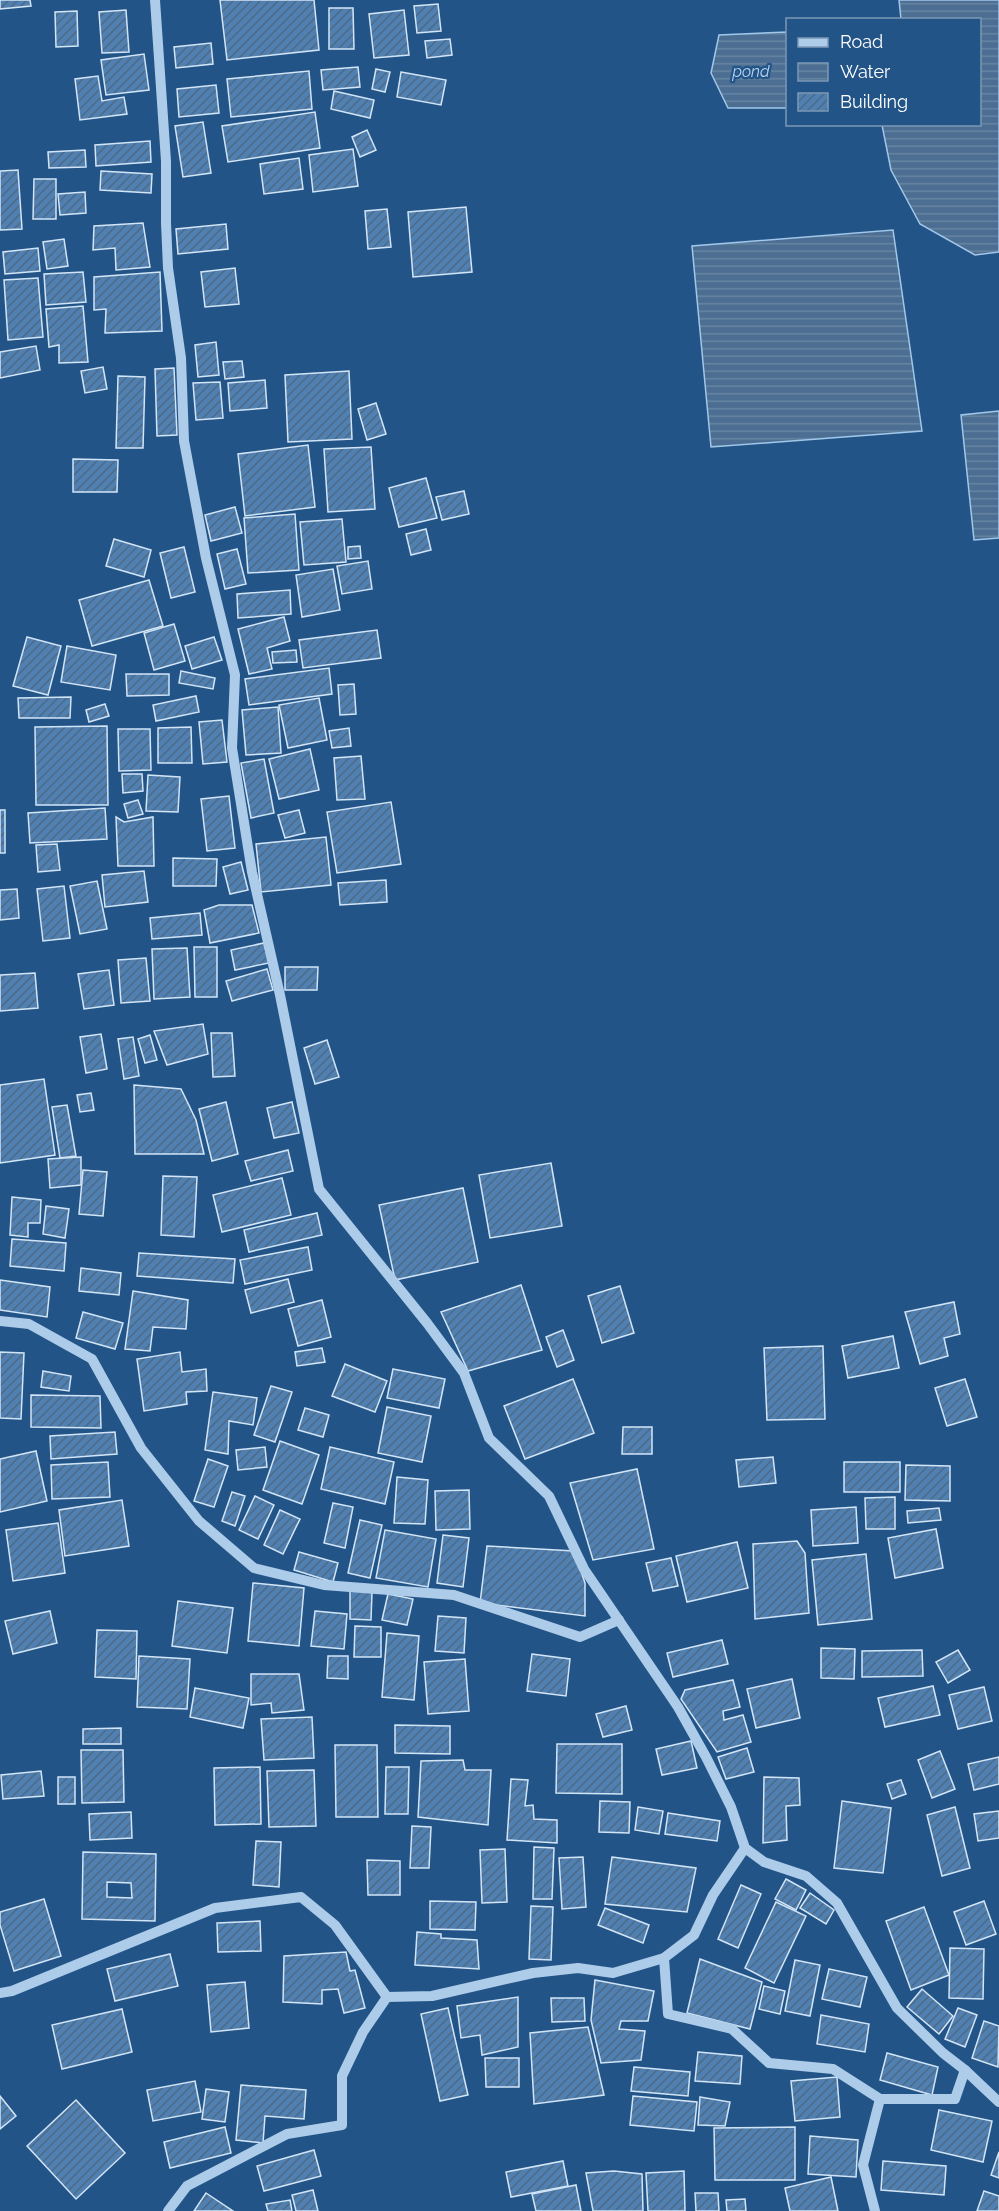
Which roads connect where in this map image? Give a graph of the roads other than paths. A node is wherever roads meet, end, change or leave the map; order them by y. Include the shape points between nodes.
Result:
1 (155, 0) edge
2 (0, 1321) edge
3 (619, 1620) junction
4 (745, 1848) junction
5 (664, 1958) junction
6 (0, 1993) edge
7 (387, 1997) junction
8 (965, 2070) junction
9 (880, 2099) junction
10 (999, 2102) edge
11 (168, 2211) edge
12 (875, 2211) edge

1 - 3 street via 166,161 168,268 181,358 184,441 206,558 235,675 232,748 252,872 319,1189 464,1373 489,1438 549,1496 584,1569
2 - 3 street via 29,1324 92,1359 141,1448 199,1521 254,1568 324,1585 454,1595 580,1637
3 - 4 street via 678,1707 706,1757 731,1807
4 - 5 street via 713,1895 694,1935
4 - 8 street via 764,1862 806,1876 837,1903 897,2008
5 - 7 street via 613,1973 578,1968 483,1983 432,1996
5 - 9 street via 668,2013 732,2029 769,2062 833,2069
6 - 7 street via 215,1908 301,1897 335,1925
7 - 11 street via 363,2032 342,2076 342,2125 287,2134 187,2186
8 - 9 street via 955,2099
8 - 10 street
9 - 12 street via 863,2165

